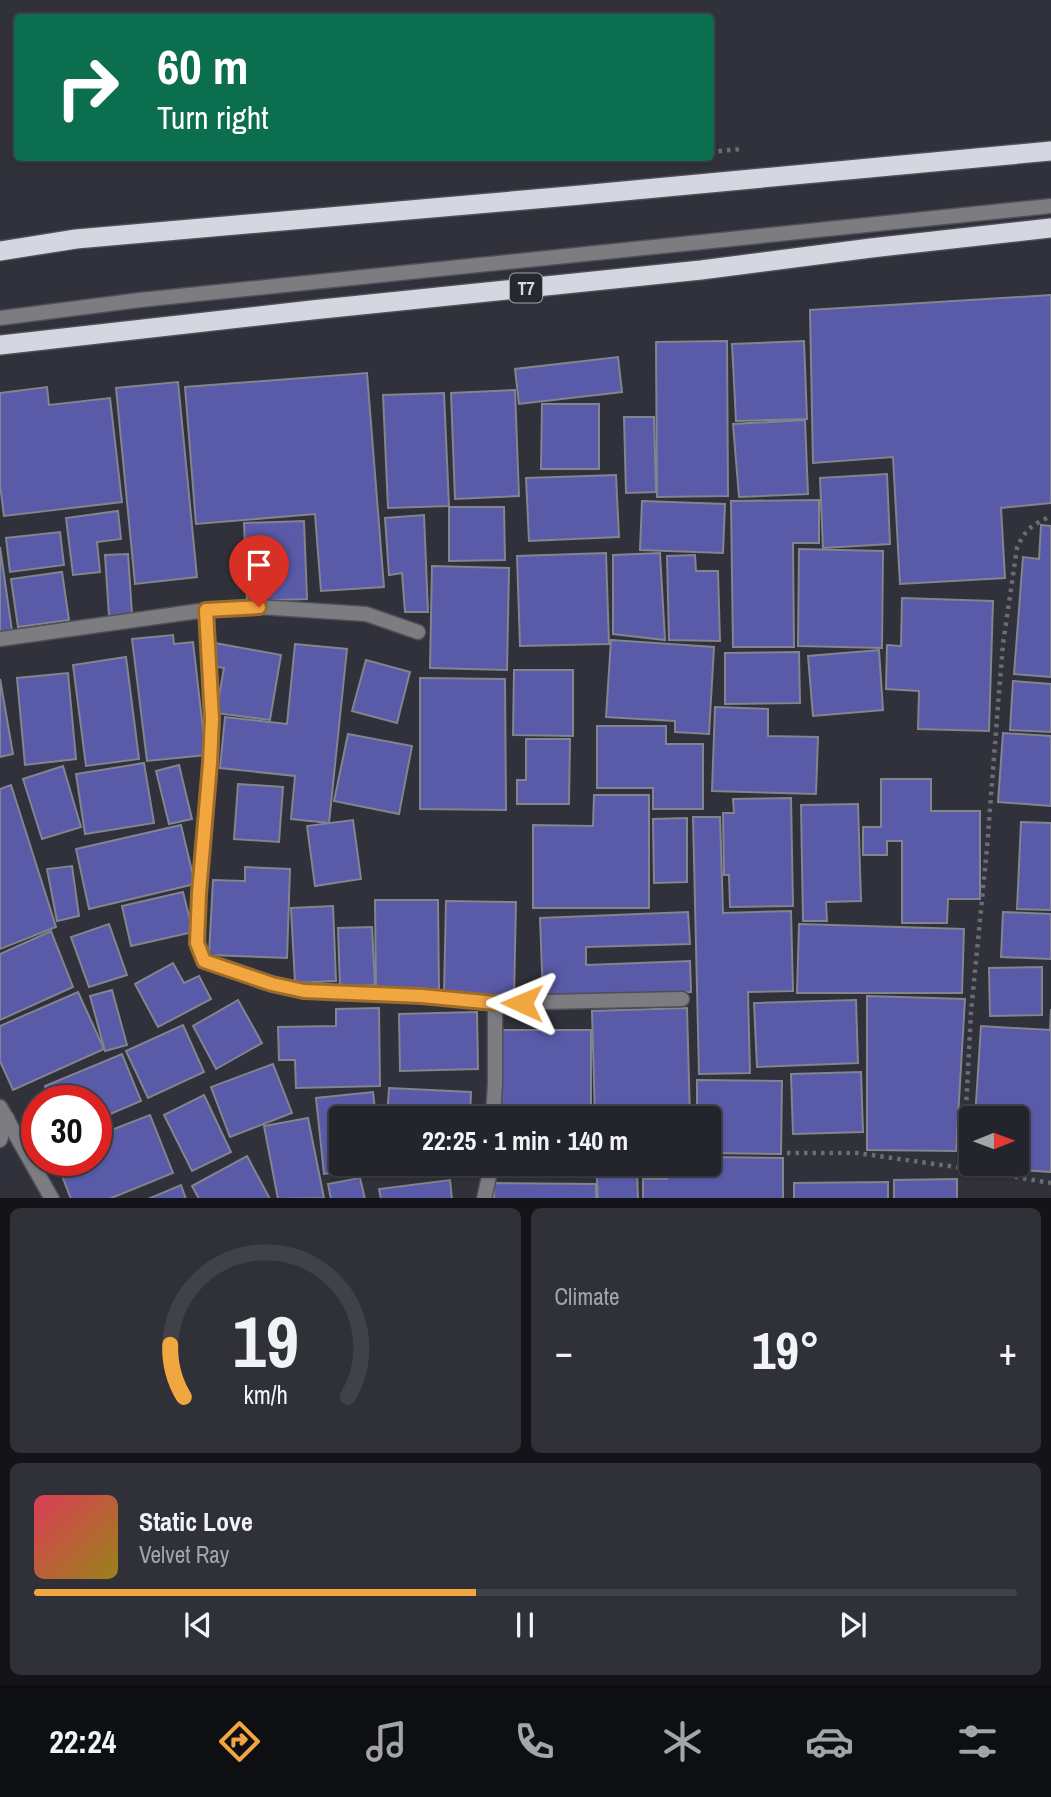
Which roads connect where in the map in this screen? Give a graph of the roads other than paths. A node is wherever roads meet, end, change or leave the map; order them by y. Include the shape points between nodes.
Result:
1 (1051, 150) edge
2 (1051, 206) edge
3 (1051, 228) edge
4 (0, 251) edge
5 (0, 318) edge
6 (0, 345) edge
7 (206, 610) junction
8 (418, 632) dead end
9 (0, 639) edge
10 (682, 999) dead end
11 (495, 1003) junction
12 (494, 1106) edge
13 (3, 1112) edge
14 (0, 1140) edge
15 (490, 1176) edge
16 (51, 1198) edge
17 (484, 1198) edge

1 - 4 highway via 76,239
2 - 5 street
3 - 6 highway, T7
7 - 8 street via 259,607 366,614
7 - 9 street
7 - 11 street via 212,719 197,943 204,961 304,991
10 - 11 street
11 - 12 street
13 - 14 street
13 - 16 street
15 - 17 street

